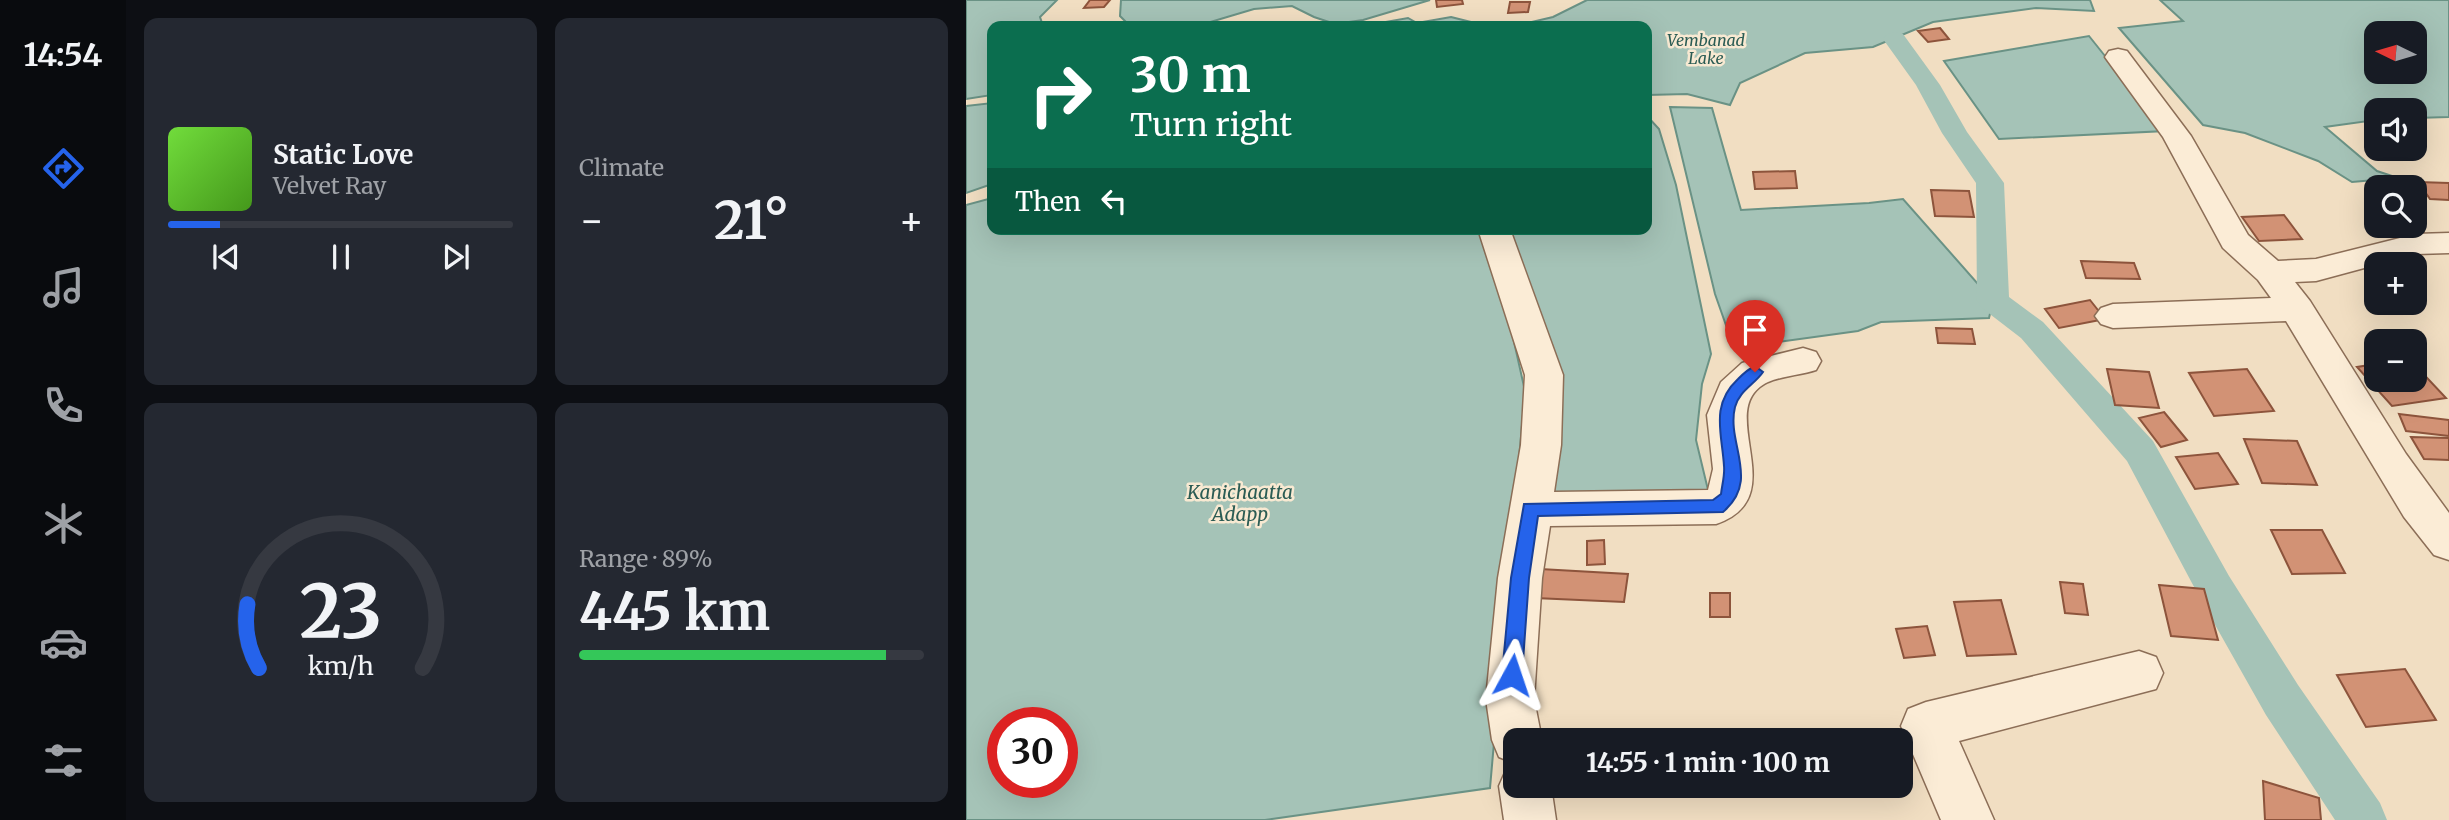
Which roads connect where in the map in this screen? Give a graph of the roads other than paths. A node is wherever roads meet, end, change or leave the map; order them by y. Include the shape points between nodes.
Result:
1 (2118, 57) dead end
2 (1496, 235) edge
3 (2449, 243) edge
4 (2270, 271) junction
5 (2298, 309) junction
6 (2113, 316) dead end
7 (1803, 361) dead end
8 (1530, 509) junction
9 (2449, 542) edge
10 (2139, 673) dead end
11 (1515, 728) edge
12 (1527, 798) edge
13 (1530, 820) edge
14 (1968, 820) edge

1 - 4 street via 2177,136 2235,241
2 - 8 street via 1544,375 1541,445
3 - 4 street via 2416,244 2316,270
4 - 5 street
5 - 6 street
5 - 9 street via 2429,523
7 - 8 street via 1755,372 1734,392 1726,415 1733,469 1729,497 1716,507
8 - 11 street via 1510,699
10 - 14 street via 1926,726
12 - 13 street

